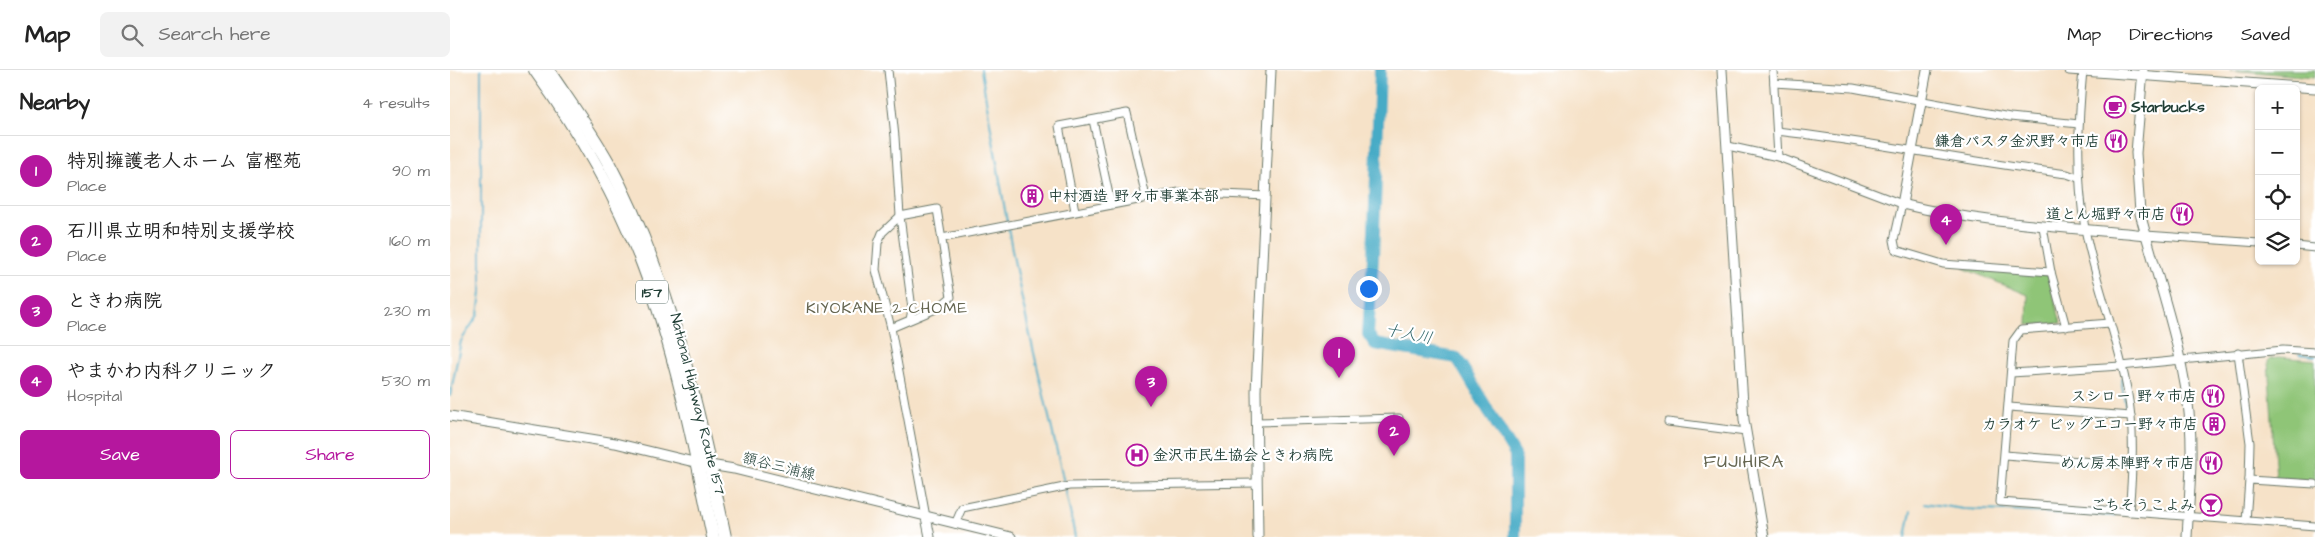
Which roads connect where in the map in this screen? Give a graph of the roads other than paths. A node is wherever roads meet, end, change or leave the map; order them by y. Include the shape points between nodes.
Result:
1 (535, 70) edge
2 (548, 70) edge
3 (888, 70) edge
4 (1271, 70) edge
5 (1722, 70) edge
6 (1773, 70) edge
7 (1926, 70) edge
8 (2069, 70) edge
9 (2083, 71) edge
10 (2143, 72) edge
11 (1774, 83) junction
12 (2315, 88) edge
13 (1920, 102) junction
14 (1093, 120) junction
15 (2079, 124) junction
16 (1778, 131) junction
17 (1728, 146) junction
18 (1911, 150) junction
19 (1778, 157) junction
20 (2078, 178) junction
21 (1266, 196) junction
22 (1146, 198) junction
23 (1111, 204) junction
24 (1902, 204) junction
25 (1075, 211) junction
26 (900, 216) junction
27 (2043, 227) junction
28 (2085, 230) junction
29 (2146, 235) junction
30 (942, 238) junction
31 (2255, 243) edge
32 (2300, 246) edge
33 (2315, 248) edge
34 (2051, 272) junction
35 (910, 320) junction
36 (2110, 322) junction
37 (2066, 327) junction
38 (891, 328) junction
39 (2315, 352) edge
40 (2238, 353) junction
41 (2180, 359) junction
42 (2121, 366) junction
43 (2011, 373) junction
44 (2009, 407) junction
45 (451, 416) edge
46 (2131, 416) junction
47 (1399, 418) dead end
48 (1256, 422) junction
49 (1668, 422) dead end
50 (1746, 432) junction
51 (2005, 455) junction
52 (698, 463) junction
53 (711, 465) junction
54 (2133, 465) junction
55 (2249, 480) junction
56 (1256, 483) junction
57 (2315, 484) edge
58 (2129, 512) junction
59 (926, 517) junction
60 (2188, 517) junction
61 (2246, 520) junction
62 (956, 524) junction
63 (2315, 526) edge
64 (713, 537) edge
65 (725, 537) edge
66 (930, 537) edge
67 (1011, 537) edge
68 (1258, 537) edge
69 (1764, 537) edge
70 (2187, 537) edge

1 - 52 highway, National Highway Route 157 / 157 via 588,152 634,242 672,353
2 - 53 highway, National Highway Route 157 / 157 via 608,162 644,238 677,332
3 - 26 street
4 - 21 street
5 - 17 street
6 - 11 street
7 - 13 street
8 - 9 street
9 - 10 street
9 - 15 street
10 - 12 street
10 - 29 street via 2136,153 2140,213
11 - 13 street via 1853,88
11 - 16 street
13 - 15 street via 2010,117
13 - 18 street
14 - 22 street via 1126,113
14 - 23 street
14 - 25 street via 1060,126
15 - 20 street
16 - 18 street
16 - 19 street
17 - 19 street
17 - 50 street
18 - 20 street
18 - 24 street
19 - 24 street
20 - 28 street
21 - 22 street via 1179,192
21 - 48 street
22 - 23 street
23 - 25 street
24 - 27 street via 1938,213
24 - 34 street via 1894,240 1896,250 1943,264
25 - 30 street
26 - 30 street via 937,209
26 - 35 street via 912,310
26 - 38 street via 882,233 878,243 876,270
27 - 28 street
27 - 34 street
28 - 29 street
28 - 36 street
29 - 31 street
29 - 41 street
30 - 35 street via 950,297 938,308
32 - 33 street
34 - 37 street
35 - 38 street
36 - 37 street
36 - 42 street
37 - 43 street via 2021,330 2013,341
38 - 59 street
39 - 40 street
40 - 41 street
40 - 55 street via 2250,443
41 - 42 street
41 - 60 street via 2190,420 2192,459
42 - 43 street
42 - 46 street
43 - 44 street
44 - 46 street
44 - 51 street
45 - 52 street, 額谷三浦線 via 615,443
46 - 54 street
47 - 48 street
48 - 56 street
49 - 50 street
50 - 69 street
51 - 54 street
51 - 58 street via 2000,502
52 - 53 street, 額谷三浦線
52 - 64 highway, National Highway Route 157 / 157
53 - 59 street, 額谷三浦線
53 - 65 highway, National Highway Route 157 / 157
54 - 58 street
55 - 57 street
55 - 61 street
56 - 62 street via 1070,486 962,508
56 - 68 street
58 - 60 street
59 - 62 street, 額谷三浦線
59 - 66 street
60 - 61 street
60 - 70 street
61 - 63 street
62 - 67 street, 額谷三浦線

